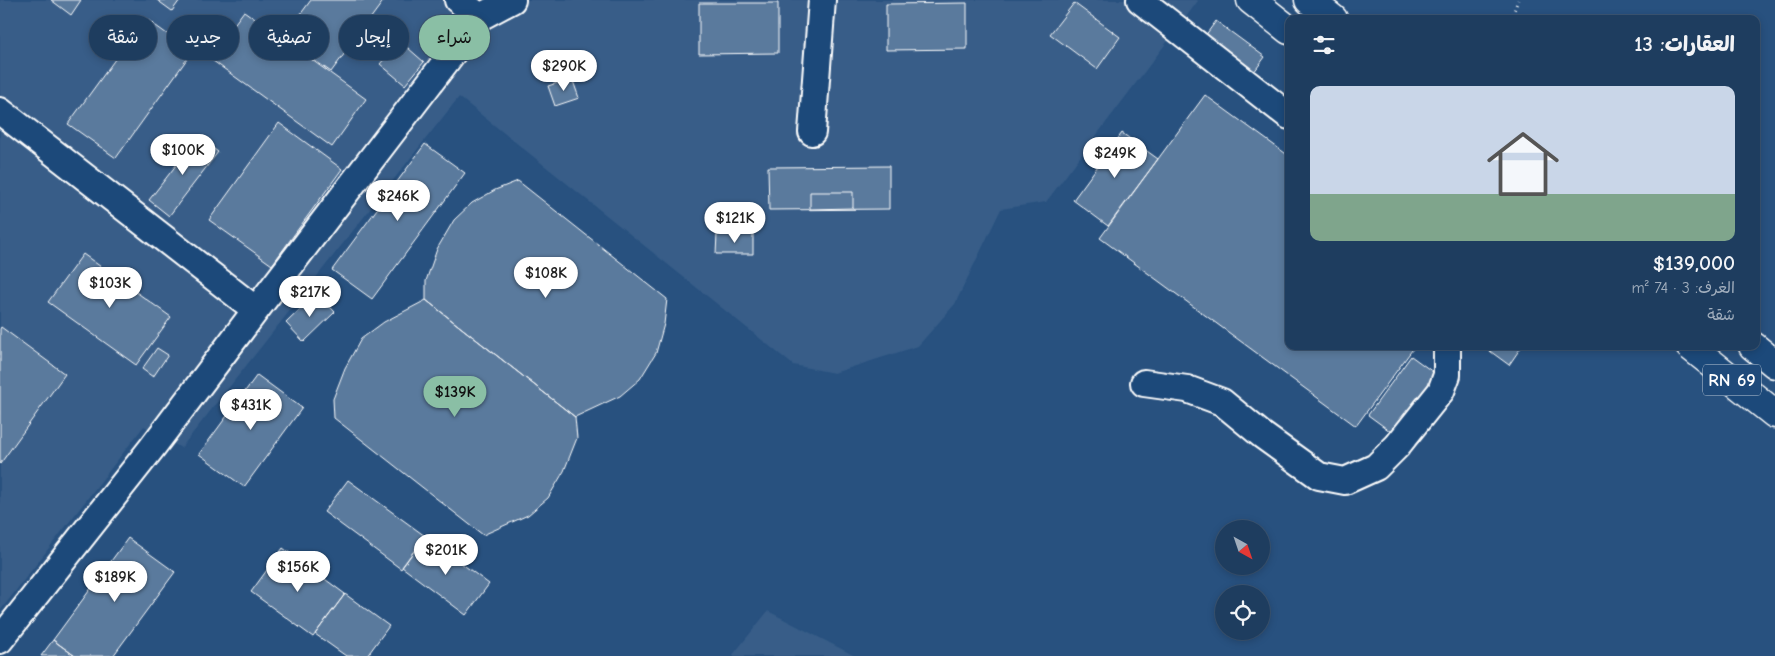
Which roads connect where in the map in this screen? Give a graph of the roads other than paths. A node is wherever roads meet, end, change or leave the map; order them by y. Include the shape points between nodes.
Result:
1 (458, 0) edge
2 (512, 0) edge
3 (822, 0) edge
4 (1140, 0) edge
5 (1251, 0) edge
6 (1309, 0) edge
7 (477, 15) edge
8 (484, 15) edge
9 (1328, 15) edge
10 (1285, 27) edge
11 (447, 60) edge
12 (0, 111) edge
13 (1285, 113) edge
14 (812, 132) dead end
15 (256, 310) junction
16 (1447, 350) edge
17 (1695, 350) edge
18 (1758, 350) edge
19 (1775, 364) edge
20 (1144, 383) dead end
21 (1775, 414) edge
22 (0, 640) edge

1 - 7 lane
2 - 8 lane
3 - 14 lane
4 - 13 lane
5 - 10 highway
6 - 9 highway
11 - 15 lane
12 - 15 lane
15 - 22 lane via 152,449
16 - 20 lane via 1447,375 1442,391 1376,467 1345,481 1319,476 1222,402 1187,389
17 - 21 highway, RN 69
18 - 19 highway, RN 69

